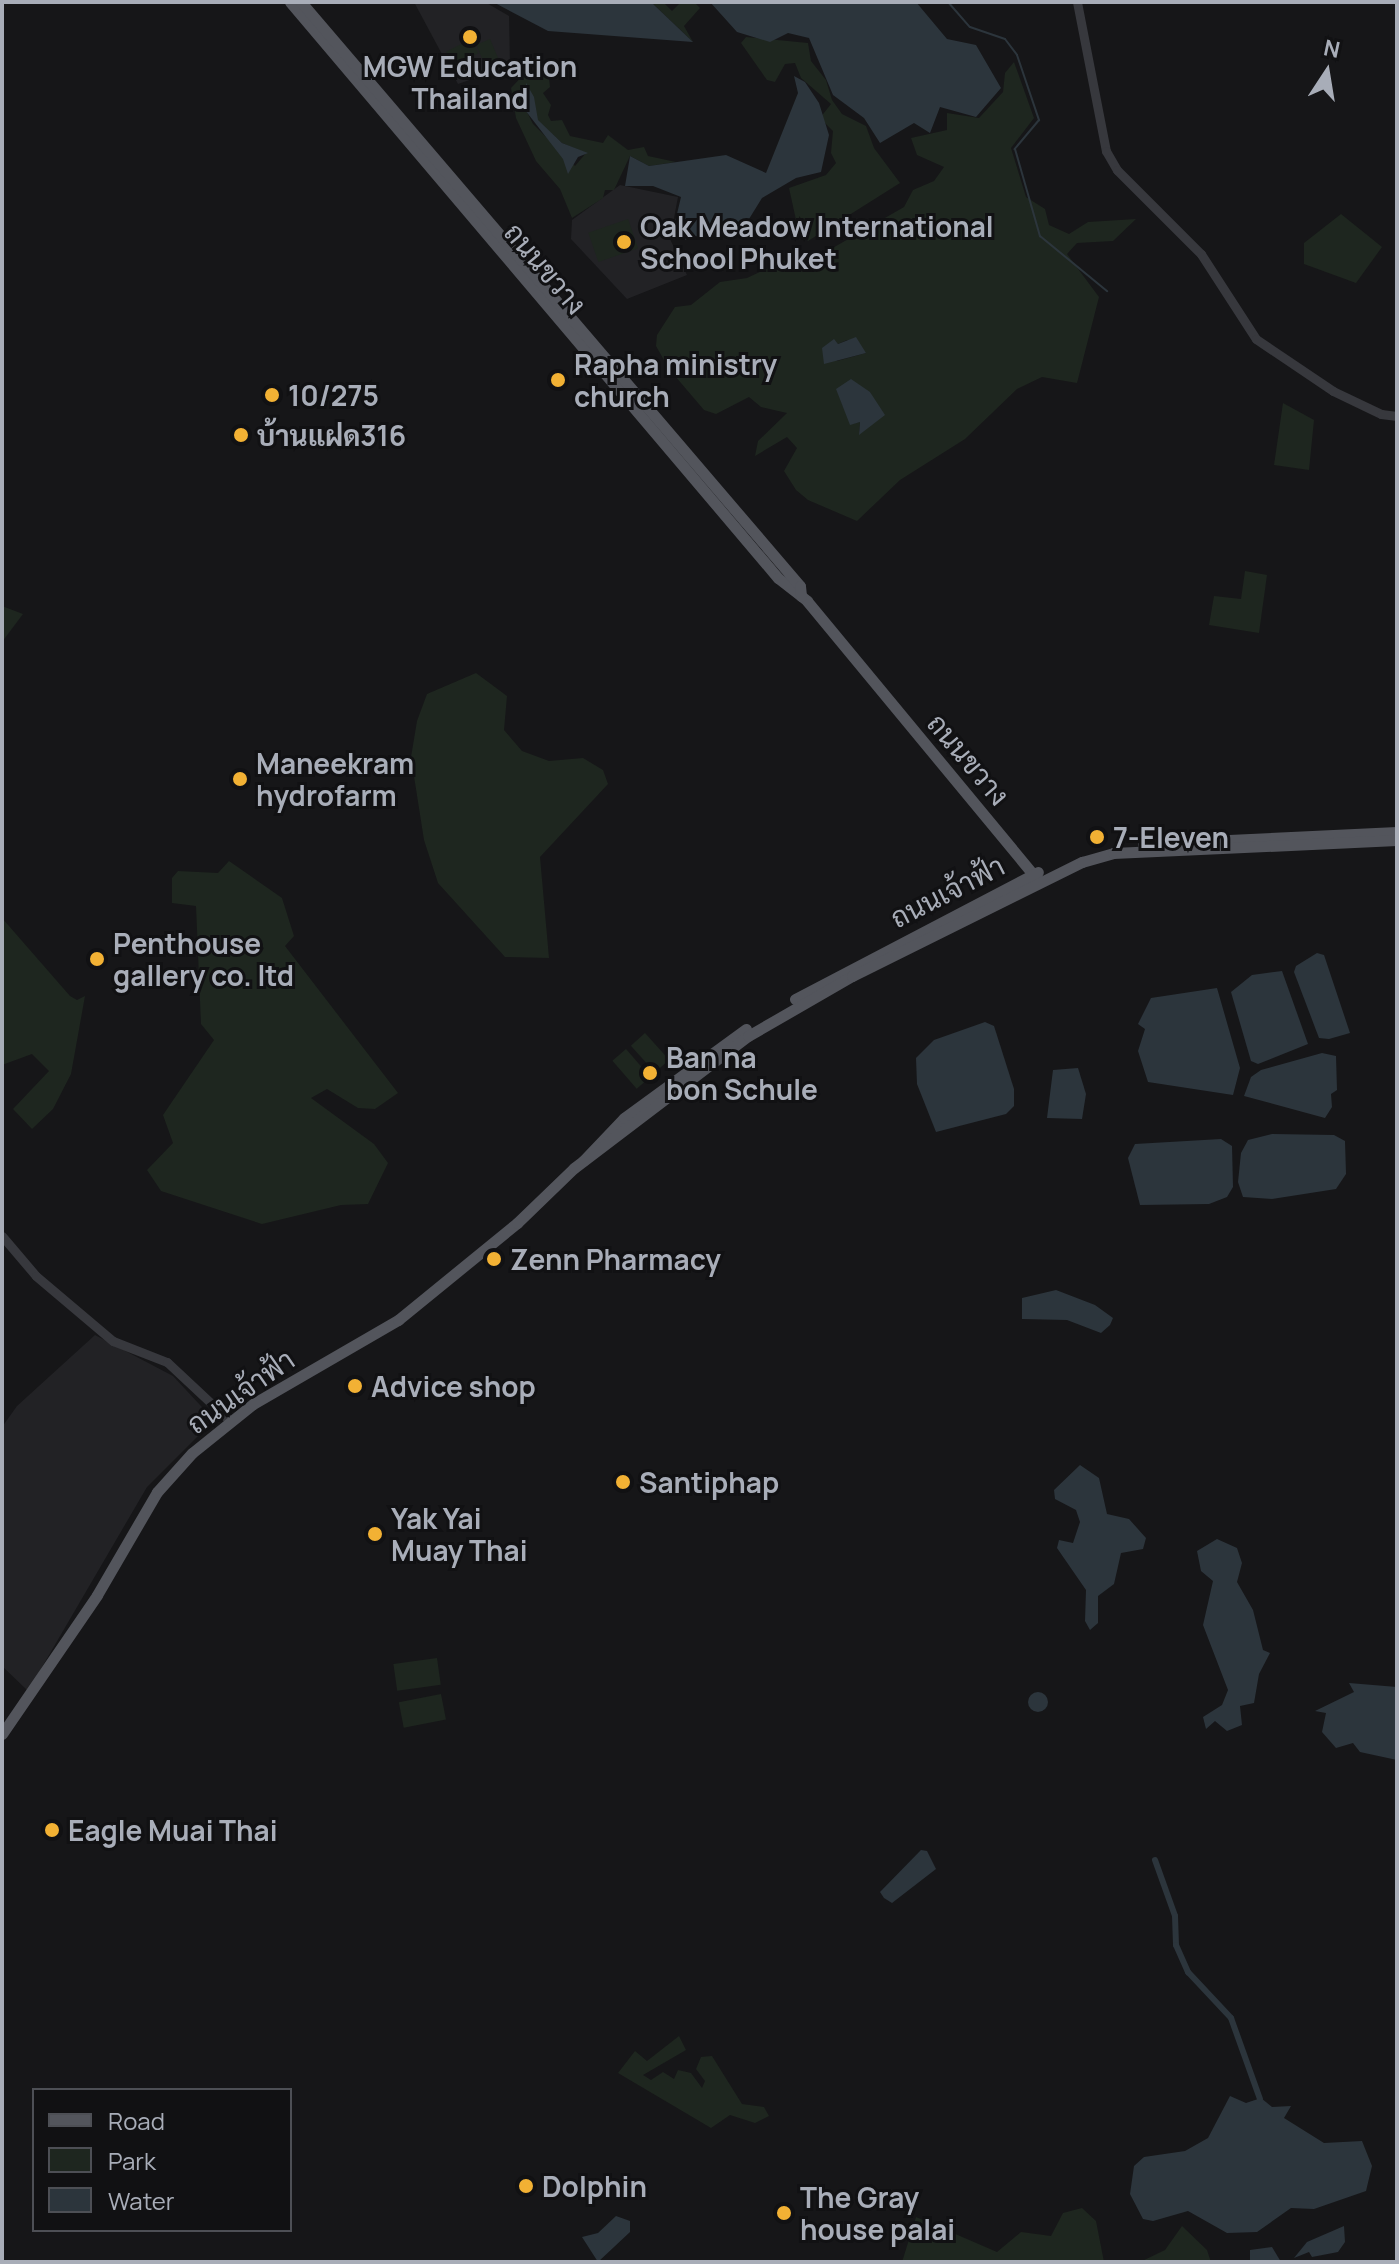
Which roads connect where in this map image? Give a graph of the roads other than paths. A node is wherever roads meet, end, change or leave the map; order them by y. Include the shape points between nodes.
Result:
1 (290, 2) edge
2 (301, 2) edge
3 (1077, 2) edge
4 (412, 139) junction
5 (1397, 416) edge
6 (1397, 832) edge
7 (1397, 840) edge
8 (1035, 877) junction
9 (2, 1236) edge
10 (230, 1421) junction
11 (2, 1734) edge

1 - 4 main road, ถนนขวาง
2 - 4 main road, ถนนขวาง
3 - 5 street via 1106,151 1117,170 1201,254 1256,339 1333,391
4 - 8 main road, ถนนขวาง
6 - 8 main road, ถนนเจ้าฟ้า via 1114,846
7 - 8 main road, ถนนเจ้าฟ้า via 1113,853
8 - 10 main road, ถนนเจ้าฟ้า via 793,1007 583,1161 517,1223 398,1320
9 - 10 street via 36,1276 113,1341 167,1362
10 - 11 main road, ถนนเจ้าฟ้า via 157,1492 97,1595

